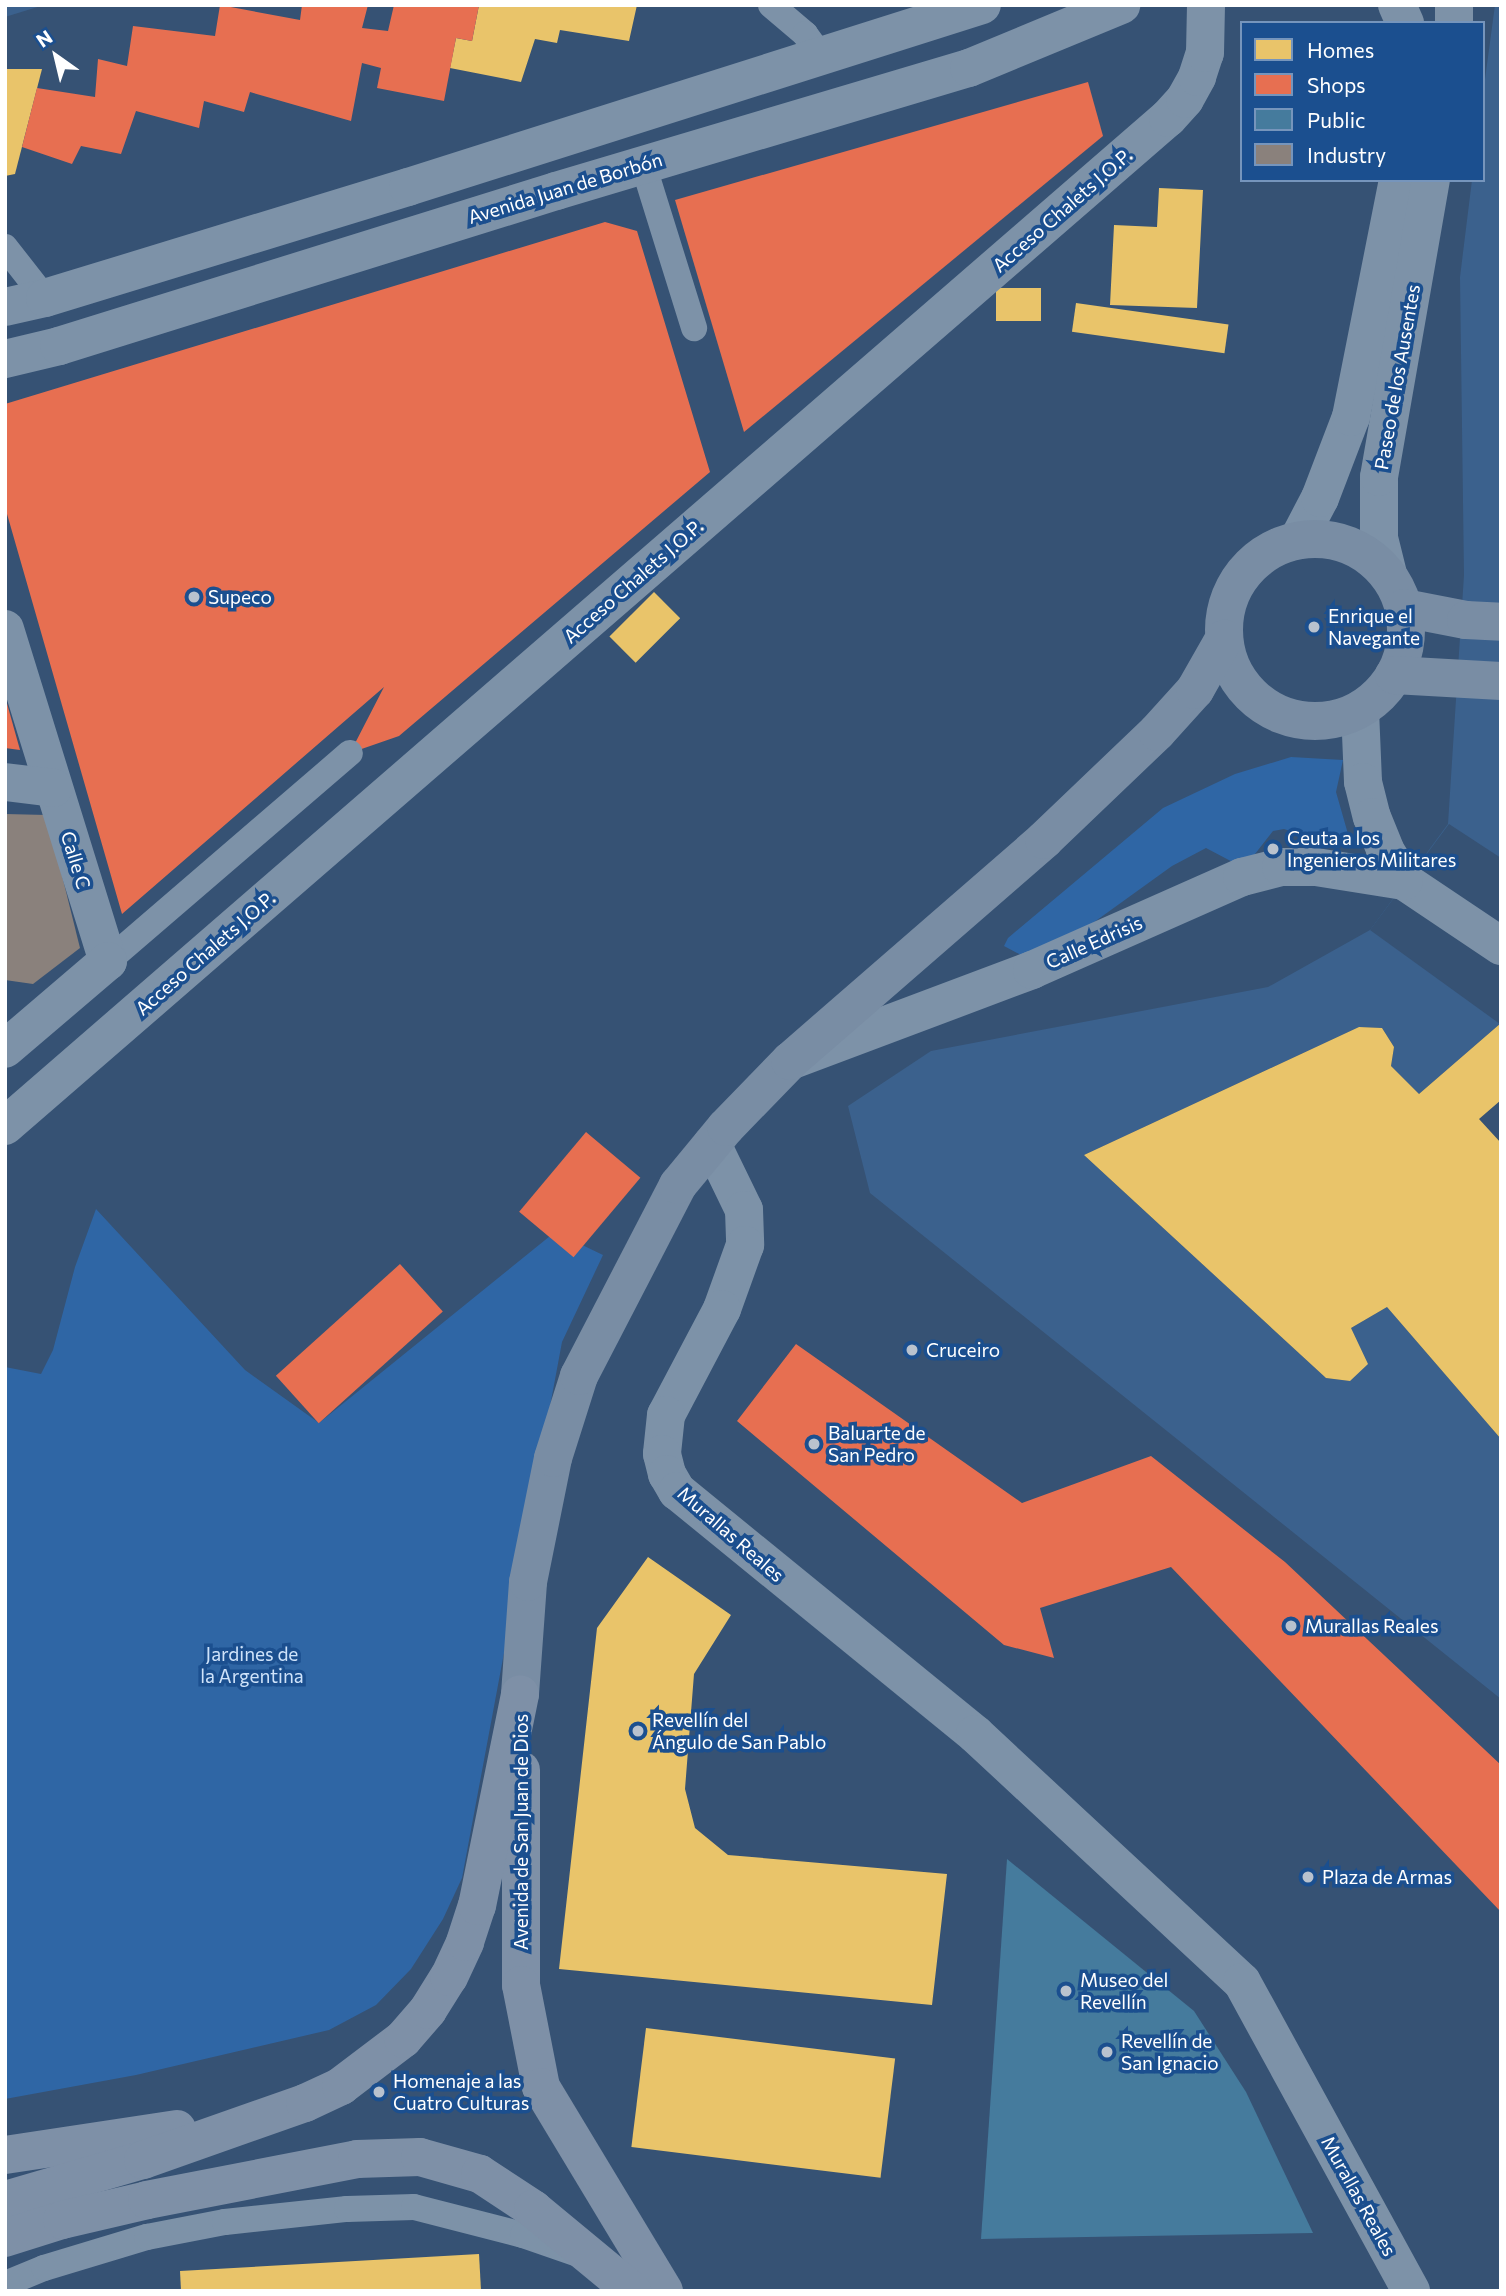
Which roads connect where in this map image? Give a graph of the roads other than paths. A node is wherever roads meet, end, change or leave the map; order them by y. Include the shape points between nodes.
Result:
1 (771, 5) edge
2 (982, 5) edge
3 (1121, 5) edge
4 (1206, 5) edge
5 (1397, 5) edge
6 (1404, 21) edge
7 (821, 56) junction
8 (643, 164) junction
9 (1398, 182) edge
10 (1431, 182) edge
11 (5, 247) edge
12 (45, 298) junction
13 (5, 307) edge
14 (694, 328) dead end
15 (5, 359) edge
16 (1298, 540) junction
17 (1396, 591) junction
18 (1484, 621) edge
19 (5, 629) edge
20 (1224, 639) junction
21 (1394, 675) junction
22 (1501, 681) edge
23 (1360, 709) junction
24 (350, 753) dead end
25 (5, 782) edge
26 (54, 788) junction
27 (1404, 881) junction
28 (1501, 946) edge
29 (108, 961) junction
30 (23, 1016) edge
31 (5, 1049) edge
32 (790, 1061) junction
33 (5, 1126) edge
34 (712, 1144) junction
35 (520, 1694) junction
36 (269, 2115) junction
37 (5, 2155) edge
38 (5, 2200) edge
39 (5, 2238) edge
40 (594, 2260) junction
41 (5, 2284) edge
42 (632, 2291) edge
43 (664, 2291) edge
44 (1411, 2291) edge

1 - 7 lane via 805,34
2 - 7 street
3 - 8 street, Avenida Juan de Borbón via 969,68
4 - 33 street, Acceso Chalets J.O.P. via 1205,53 1197,77 1168,118
5 - 6 street
7 - 12 street
8 - 14 lane
8 - 15 street, Avenida Juan de Borbón
9 - 16 street, Paseo de los Ausentes via 1351,416 1330,477
10 - 17 street, Paseo de los Ausentes via 1379,477 1379,538
11 - 12 lane
12 - 13 street
16 - 17 main road via 1343,542 1368,555
16 - 20 main road via 1258,559 1242,576 1231,595
17 - 18 main road
17 - 21 main road via 1407,631 1404,654
19 - 26 street, Calle C
20 - 23 main road via 1240,681 1273,710 1294,719 1316,721
20 - 32 main road via 1195,690 1157,732 1044,840
21 - 22 main road
21 - 23 main road
23 - 27 street, Calle Edrisis via 1359,747 1372,817
24 - 29 lane
25 - 26 street
26 - 29 street, Calle C
27 - 28 street, Calle Edrisis
27 - 32 street, Calle Edrisis via 1316,867 1281,867 1242,877 1032,970
29 - 30 street
30 - 31 street
32 - 34 main road
34 - 35 main road via 678,1185 579,1376 553,1458 528,1582
34 - 44 street, Murallas Reales via 744,1210 745,1245 722,1309 666,1415 662,1454 677,1491 975,1734 1242,1982
35 - 36 highway, Avenida de San Juan de Dios via 478,1906 449,1977 411,2029 373,2064 341,2086
35 - 43 highway, Avenida de San Juan de Dios via 521,1985 538,2076
36 - 37 highway, Avenida de San Juan de Dios
36 - 38 highway, Avenida de San Juan de Dios via 143,2160
39 - 40 highway via 135,2203 331,2164 420,2157 480,2174 533,2209
40 - 41 lane via 523,2235 414,2207 347,2209 225,2222 147,2237
40 - 42 highway

